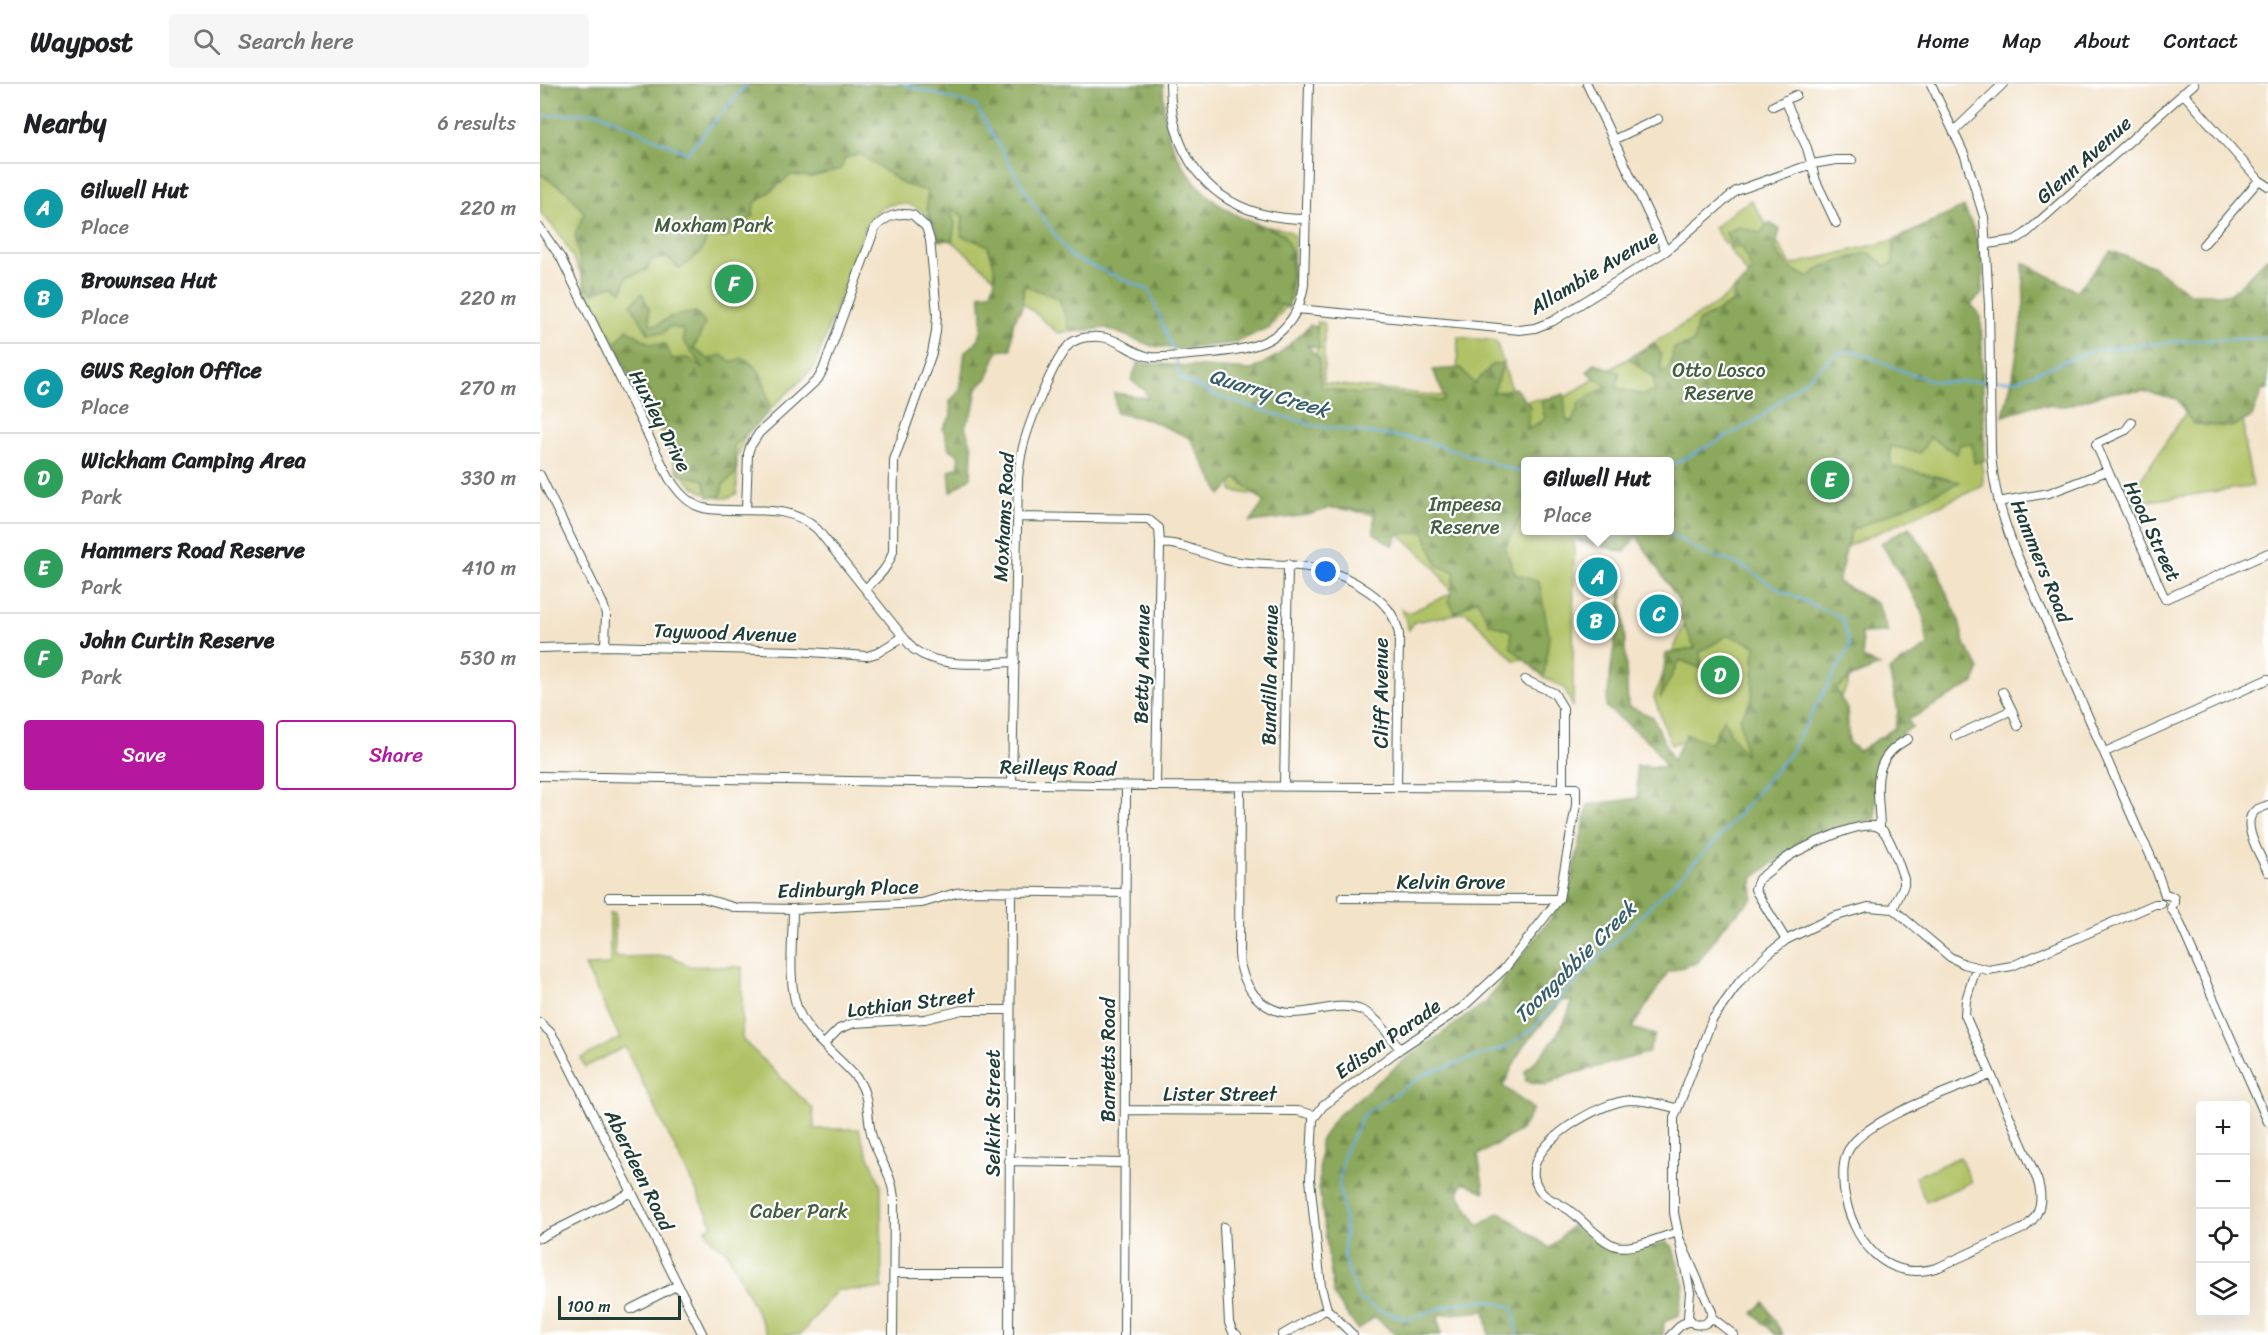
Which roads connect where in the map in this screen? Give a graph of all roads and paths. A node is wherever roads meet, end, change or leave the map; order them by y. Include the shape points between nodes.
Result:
1 (1170, 84) edge
2 (1309, 84) edge
3 (1587, 84) edge
4 (1931, 84) edge
5 (2003, 84) edge
6 (2194, 84) edge
7 (2183, 93) junction
8 (1796, 95) dead end
9 (1785, 100) junction
10 (1773, 106) dead end
11 (1658, 119) dead end
12 (1954, 131) junction
13 (1613, 140) junction
14 (1852, 160) dead end
15 (1812, 164) junction
16 (2259, 180) junction
17 (2268, 186) edge
18 (1306, 219) junction
19 (1836, 223) dead end
20 (540, 228) edge
21 (1987, 244) junction
22 (2203, 245) dead end
23 (1666, 251) junction
24 (1297, 309) junction
25 (2132, 422) dead end
26 (2107, 471) junction
27 (540, 475) edge
28 (1998, 502) junction
29 (746, 510) junction
30 (1018, 517) junction
31 (1160, 543) junction
32 (2268, 553) edge
33 (1288, 564) junction
34 (865, 589) junction
35 (903, 637) junction
36 (605, 646) junction
37 (540, 648) edge
38 (1015, 663) junction
39 (1525, 680) dead end
40 (2268, 680) edge
41 (2003, 692) dead end
42 (2012, 710) junction
43 (2018, 726) dead end
44 (1955, 736) dead end
45 (1908, 739) dead end
46 (2105, 752) junction
47 (540, 776) edge
48 (1012, 784) junction
49 (1126, 786) junction
50 (1156, 786) junction
51 (1240, 787) junction
52 (1284, 787) junction
53 (1397, 787) junction
54 (1563, 788) junction
55 (1576, 788) joint
56 (2268, 805) edge
57 (1880, 828) junction
58 (2268, 872) edge
59 (1011, 892) junction
60 (1125, 893) junction
61 (609, 897) dead end
62 (1342, 898) dead end
63 (1559, 899) junction
64 (2163, 899) junction
65 (793, 909) junction
66 (1893, 909) junction
67 (1786, 940) junction
68 (1976, 968) junction
69 (1010, 1010) junction
70 (540, 1023) edge
71 (824, 1044) junction
72 (1400, 1049) junction
73 (1990, 1075) junction
74 (1676, 1108) junction
75 (1125, 1110) junction
76 (1314, 1115) junction
77 (2268, 1122) edge
78 (1009, 1161) junction
79 (1124, 1163) junction
80 (632, 1192) junction
81 (1224, 1227) dead end
82 (1679, 1236) junction
83 (540, 1238) edge
84 (894, 1273) junction
85 (1009, 1273) junction
86 (678, 1285) junction
87 (631, 1309) dead end
88 (1328, 1309) junction
89 (1711, 1317) junction
90 (1690, 1321) junction
91 (1235, 1334) edge
92 (703, 1335) edge
93 (893, 1335) edge
94 (1009, 1335) edge
95 (1124, 1335) edge
96 (1282, 1335) edge
97 (1353, 1335) edge
98 (1671, 1335) edge
99 (1734, 1335) edge

1 - 18 street via 1180,144 1210,186 1235,204 1258,213
2 - 18 street, Moxhams Road
3 - 13 street
4 - 12 street, Hammers Road
5 - 12 street
6 - 7 street, Glenn Avenue
7 - 16 street
7 - 21 street, Glenn Avenue via 2025,234 2015,240
8 - 9 street
9 - 10 street
9 - 15 street
11 - 13 street
12 - 21 street, Hammers Road via 1978,193
13 - 23 street
14 - 15 street, Allambie Avenue
15 - 19 street
15 - 23 street, Allambie Avenue via 1736,191
16 - 17 street
16 - 22 street
18 - 24 street, Moxhams Road via 1304,285
20 - 29 street, Huxley Drive via 561,258 679,492 700,507
21 - 28 street, Hammers Road via 1992,474
23 - 24 street, Allambie Avenue via 1553,321 1535,328 1520,330
24 - 30 street, Moxhams Road via 1284,329 1266,342 1236,351 1158,357 1142,355 1119,341 1101,337 1081,338 1068,346 1057,363 1022,451
25 - 26 street, Hood Street via 2126,430 2096,444
26 - 28 street via 2049,493
26 - 32 street, Hood Street via 2165,600
27 - 36 street via 603,604
28 - 46 street, Hammers Road via 2014,548
29 - 34 street, Huxley Drive via 781,511 809,521
29 - 34 street via 748,454 754,440 818,379 875,228 890,216 913,215 926,227 930,240 936,332 894,460 891,557 882,574
30 - 31 street via 1148,519 1159,528
30 - 38 street, Moxhams Road
31 - 33 street, Cliff Avenue via 1178,544 1231,561
31 - 50 street, Betty Avenue
33 - 52 street, Bundilla Avenue
33 - 53 street, Cliff Avenue via 1323,568 1348,578 1381,601 1395,619 1400,643
34 - 35 street, Huxley Drive
35 - 36 street, Taywood Avenue via 867,656
35 - 38 street, Huxley Drive via 921,655 943,663
36 - 37 street, Taywood Avenue
38 - 48 street, Moxhams Road
39 - 54 street via 1554,693 1563,708
40 - 46 street
41 - 42 street
42 - 43 street
42 - 44 street
45 - 57 street via 1890,750 1881,766
46 - 64 street, Hammers Road via 2154,859
47 - 48 street, Reilleys Road
48 - 49 street, Reilleys Road
49 - 50 street, Reilleys Road
49 - 60 street, Barnetts Road
50 - 51 street, Reilleys Road
51 - 52 street, Reilleys Road
51 - 72 street via 1239,954 1248,986 1264,1004 1284,1012 1363,1010
52 - 53 street, Reilleys Road
53 - 54 street, Reilleys Road
54 - 55 street, Reilleys Road
55 - 63 street, Edison Parade
56 - 58 street via 2255,811 2249,822 2250,834
57 - 66 street via 1904,879
57 - 67 street via 1860,827 1821,840 1759,879 1755,889
59 - 60 street, Edinburgh Place
59 - 65 street, Edinburgh Place via 974,891 922,903
59 - 69 street, Selkirk Street
60 - 75 street, Barnetts Road
61 - 65 street, Edinburgh Place via 699,897 737,908
62 - 63 street, Kelvin Grove
63 - 72 street, Edison Parade via 1505,968 1463,1007
64 - 68 street via 2012,966
64 - 77 street via 2163,907 2171,908 2178,919
65 - 71 street via 794,997 804,1022
66 - 67 street via 1860,908
66 - 68 street via 1950,957
67 - 74 street via 1752,969 1718,1009
68 - 73 street via 1965,1015
69 - 71 street, Lothian Street via 962,1010 925,1019 854,1023 839,1029
69 - 78 street, Selkirk Street
70 - 80 street, Aberdeen Road via 559,1046
71 - 84 street via 856,1077 866,1095 872,1136 892,1185
72 - 76 street, Edison Parade
73 - 73 street via 1881,1120 1848,1150 1846,1200 1855,1227 1887,1264 1907,1272 1925,1272 2030,1224 2038,1213 2040,1187
74 - 82 street via 1673,1184
74 - 82 street via 1630,1100 1600,1109 1562,1130 1539,1157 1534,1175 1543,1194 1614,1245
75 - 76 street, Lister Street via 1298,1111
75 - 79 street, Barnetts Road
76 - 88 street via 1310,1179 1320,1281
78 - 79 street
78 - 85 street, Selkirk Street
79 - 95 street, Barnetts Road
80 - 83 street
80 - 86 street, Aberdeen Road
81 - 91 street via 1229,1323
82 - 89 street
82 - 90 street via 1690,1292
84 - 85 street
84 - 93 street
85 - 94 street, Selkirk Street
86 - 87 street
86 - 92 street, Aberdeen Road
88 - 96 street
88 - 97 street
89 - 90 street via 1706,1324
89 - 99 street
90 - 98 street

